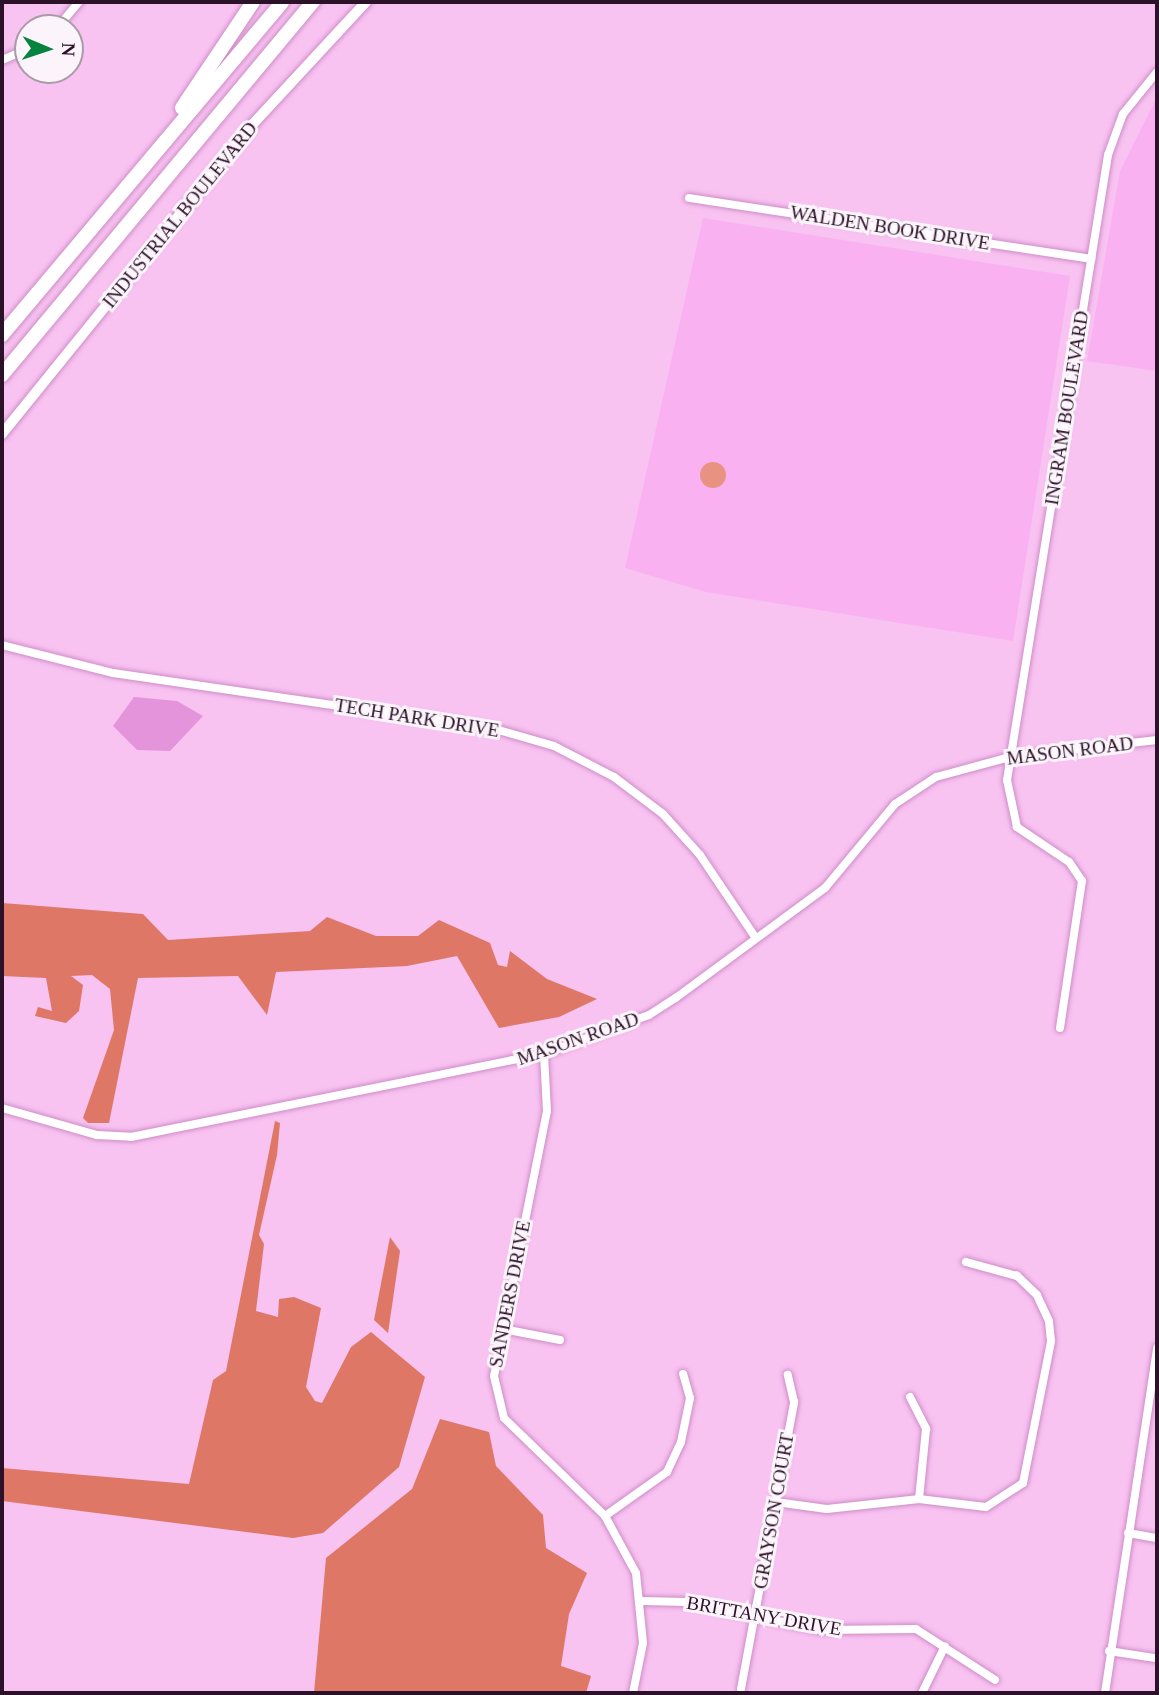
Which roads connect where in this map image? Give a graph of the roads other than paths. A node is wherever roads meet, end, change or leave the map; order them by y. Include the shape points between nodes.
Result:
1 (253, 2) edge
2 (282, 2) edge
3 (313, 2) edge
4 (320, 2) edge
5 (366, 2) edge
6 (294, 25) junction
7 (1157, 72) edge
8 (134, 177) junction
9 (689, 198) dead end
10 (1091, 259) junction
11 (2, 335) edge
12 (2, 375) edge
13 (2, 434) edge
14 (2, 645) edge
15 (1157, 740) edge
16 (1010, 757) junction
17 (755, 937) junction
18 (1060, 1028) dead end
19 (544, 1054) junction
20 (2, 1108) edge
21 (966, 1262) dead end
22 (503, 1329) junction
23 (559, 1340) dead end
24 (1157, 1348) edge
25 (683, 1374) dead end
26 (788, 1375) dead end
27 (910, 1397) dead end
28 (919, 1499) junction
29 (776, 1502) junction
30 (605, 1516) junction
31 (1128, 1534) junction
32 (1157, 1538) edge
33 (643, 1601) junction
34 (756, 1617) junction
35 (945, 1646) junction
36 (1109, 1651) junction
37 (1155, 1658) dead end
38 (995, 1680) dead end
39 (741, 1689) dead end
40 (633, 1693) edge
41 (922, 1693) edge
42 (1105, 1693) edge

1 - 8 highway
2 - 8 highway
3 - 6 highway
4 - 6 highway
5 - 13 street, INDUSTRIAL BOULEVARD via 252,125
6 - 12 highway
7 - 10 street, INGRAM BOULEVARD via 1114,132
8 - 11 highway
9 - 10 street, WALDEN BOOK DRIVE
10 - 16 street, INGRAM BOULEVARD
14 - 17 street, TECH PARK DRIVE via 113,673 461,723 554,746 614,777 672,823
15 - 16 street, MASON ROAD
16 - 17 street, MASON ROAD via 954,770 913,790 825,888
16 - 18 street, INGRAM BOULEVARD via 1007,797 1017,827 1069,862 1082,881
17 - 19 street, MASON ROAD via 649,1015
19 - 20 street, MASON ROAD via 131,1137 97,1135
19 - 22 street, SANDERS DRIVE via 547,1111
21 - 28 street via 1017,1276 1037,1295 1049,1321 1029,1472 1011,1497 986,1507
22 - 23 street
22 - 30 street, SANDERS DRIVE via 494,1377 504,1418
24 - 31 street
25 - 30 street via 690,1398 681,1442 667,1472
26 - 29 street, GRAYSON COURT via 794,1402
27 - 28 street via 926,1429
28 - 29 street via 827,1509
29 - 34 street, GRAYSON COURT
30 - 33 street, SANDERS DRIVE via 636,1573
31 - 32 street
31 - 36 street
33 - 34 street, BRITTANY DRIVE via 686,1602
33 - 40 street, SANDERS DRIVE
34 - 35 street, BRITTANY DRIVE via 836,1631 898,1626
34 - 39 street, GRAYSON COURT
35 - 38 street, BRITTANY DRIVE
35 - 41 street
36 - 37 street
36 - 42 street

